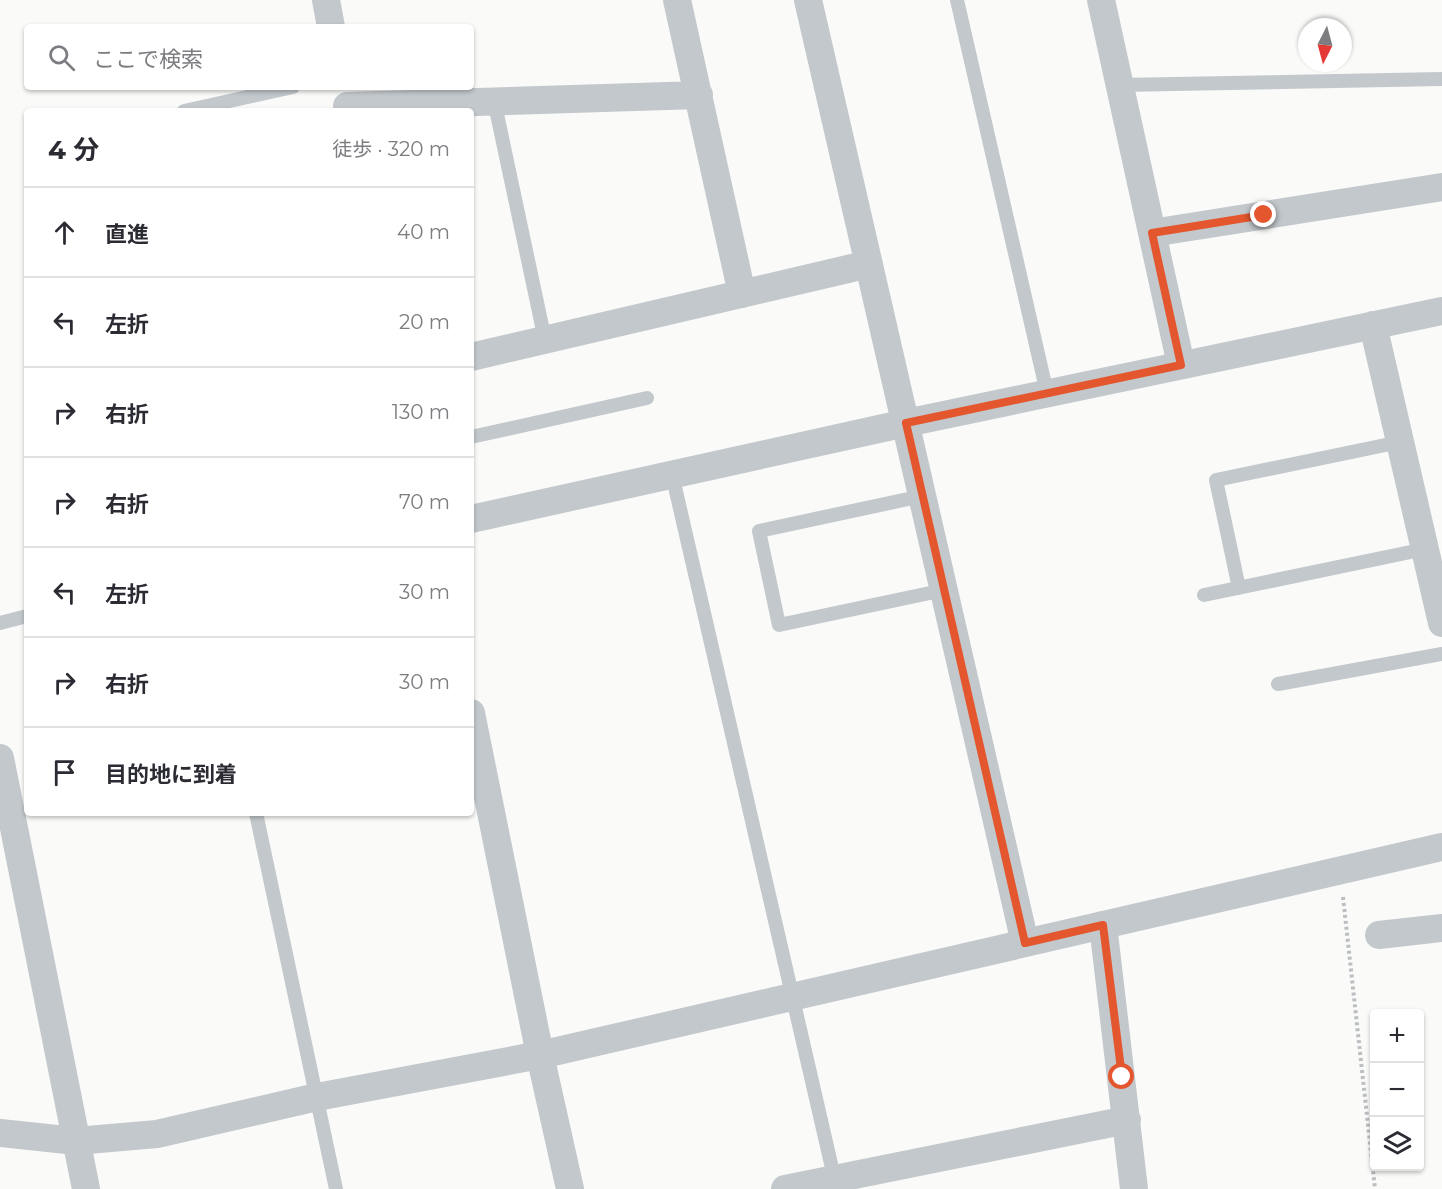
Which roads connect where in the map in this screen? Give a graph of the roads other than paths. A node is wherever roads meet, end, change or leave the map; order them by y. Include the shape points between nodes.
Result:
1 (326, 0) edge
2 (677, 0) edge
3 (808, 0) edge
4 (957, 0) edge
5 (1101, 0) edge
6 (330, 24) edge
7 (1442, 80) edge
8 (1119, 85) junction
9 (279, 90) edge
10 (699, 95) junction
11 (494, 100) junction
12 (346, 101) edge
13 (198, 108) edge
14 (1442, 187) edge
15 (1152, 233) junction
16 (869, 264) junction
17 (742, 294) junction
18 (1442, 311) edge
19 (1373, 325) junction
20 (545, 340) junction
21 (474, 356) edge
22 (1181, 365) junction
23 (1047, 393) junction
24 (647, 398) dead end
25 (906, 423) junction
26 (474, 436) edge
27 (1400, 442) junction
28 (672, 474) junction
29 (922, 496) junction
30 (474, 518) edge
31 (1425, 549) junction
32 (1239, 588) junction
33 (944, 590) junction
34 (1204, 595) dead end
35 (24, 617) edge
36 (0, 623) edge
37 (1442, 623) edge
38 (1442, 654) edge
39 (1278, 684) dead end
40 (474, 727) edge
41 (0, 758) edge
42 (257, 816) edge
43 (1442, 847) edge
44 (1103, 925) junction
45 (1442, 928) edge
46 (1379, 935) dead end
47 (1025, 943) junction
48 (793, 996) junction
49 (540, 1054) junction
50 (317, 1098) junction
51 (1127, 1120) junction
52 (0, 1133) edge
53 (76, 1141) junction
54 (836, 1184) edge
55 (86, 1189) edge
56 (336, 1189) edge
57 (570, 1189) edge
58 (785, 1189) edge
59 (1134, 1189) edge

1 - 6 street
2 - 10 street
3 - 16 street
4 - 23 lane
5 - 8 street
7 - 8 lane
8 - 15 street
9 - 13 lane
10 - 11 street
10 - 17 street
11 - 12 street
11 - 20 lane
14 - 15 street
15 - 22 street
16 - 17 street
16 - 25 street
17 - 20 street
18 - 19 street
19 - 22 street
19 - 27 street
20 - 21 street
22 - 23 street
23 - 25 street
24 - 26 lane
25 - 28 street
25 - 29 street
27 - 31 street
27 - 32 lane via 1216,480
28 - 30 street
28 - 48 lane
29 - 33 street
29 - 33 lane via 759,531 779,625
31 - 32 lane
31 - 37 street
32 - 34 lane
33 - 47 street
35 - 36 lane
38 - 39 lane
40 - 49 street
41 - 53 street
42 - 50 lane
43 - 44 street
44 - 47 street
44 - 51 street
45 - 46 street
47 - 48 street
48 - 49 street
48 - 54 lane
49 - 50 street
49 - 57 street
50 - 53 street via 157,1134
50 - 56 lane
51 - 54 street
51 - 59 street
52 - 53 street
53 - 55 street
54 - 58 street

